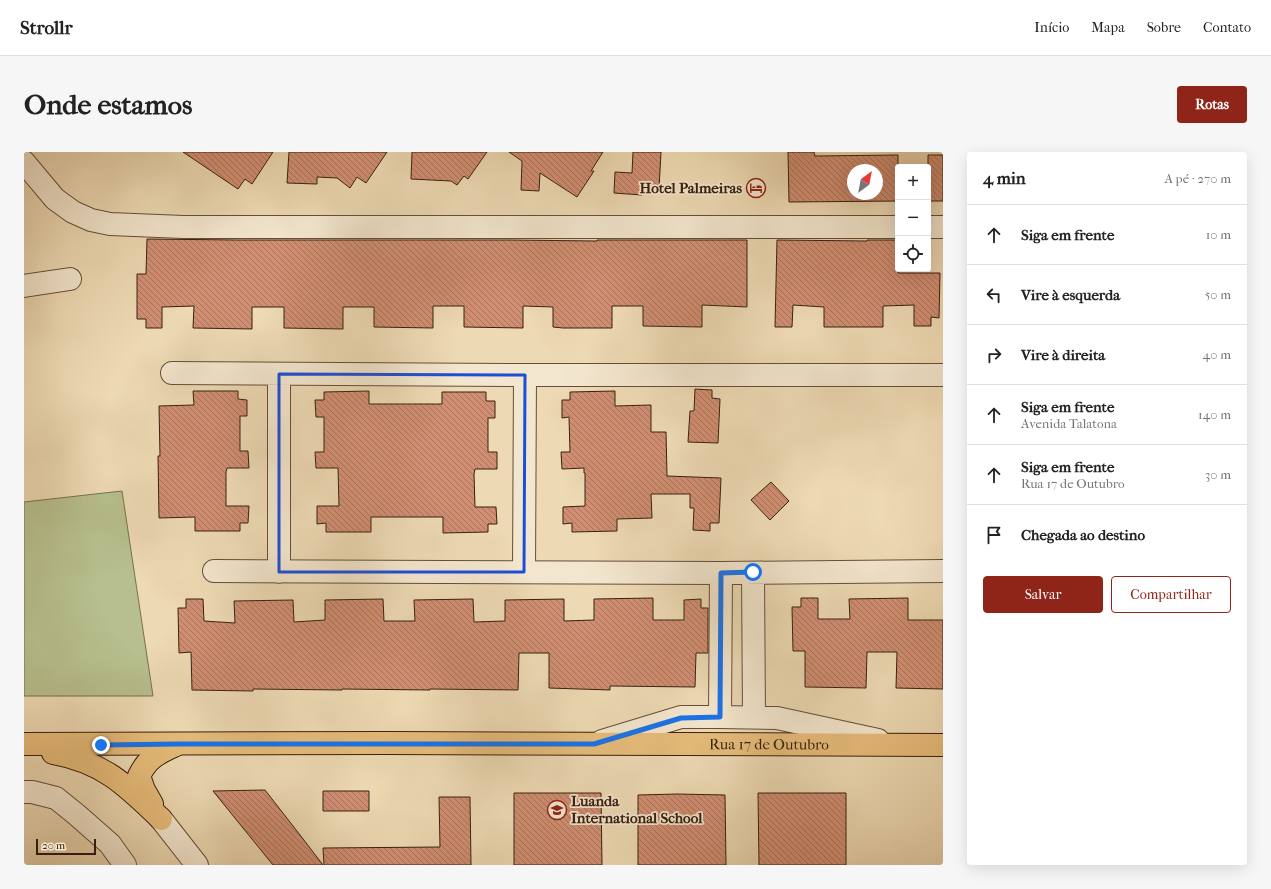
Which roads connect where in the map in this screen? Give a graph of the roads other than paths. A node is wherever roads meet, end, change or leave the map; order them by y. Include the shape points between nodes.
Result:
1 (24, 162) edge
2 (943, 226) edge
3 (895, 227) edge
4 (931, 227) edge
5 (70, 280) dead end
6 (24, 286) edge
7 (172, 373) dead end
8 (279, 374) junction
9 (525, 375) junction
10 (943, 375) edge
11 (214, 571) dead end
12 (943, 571) edge
13 (279, 572) junction
14 (524, 572) junction
15 (753, 572) junction
16 (721, 573) junction
17 (720, 717) junction
18 (754, 717) junction
19 (24, 744) edge
20 (178, 744) junction
21 (594, 744) junction
22 (101, 745) junction
23 (899, 745) junction
24 (943, 745) edge
25 (24, 748) edge
26 (24, 792) edge
27 (161, 819) junction
28 (125, 865) edge
29 (197, 865) edge

1 - 3 street via 55,199 73,212 110,224 183,227
2 - 4 street
5 - 6 street
7 - 8 street
8 - 9 street
8 - 13 street
9 - 10 street
9 - 14 street
11 - 13 street
12 - 15 street
13 - 14 street
14 - 16 street
15 - 16 street
15 - 18 street
16 - 17 street
17 - 18 street
17 - 21 street via 681,718
18 - 23 street via 777,718
19 - 22 main road
20 - 21 main road, Rua 17 de Outubro
20 - 22 main road
20 - 27 main road via 155,755 144,765 139,776
21 - 23 main road, Rua 17 de Outubro
22 - 27 main road
23 - 24 main road, Rua 17 de Outubro
25 - 27 main road via 73,758 97,766 128,788
26 - 28 street via 56,798 110,844
27 - 29 street

